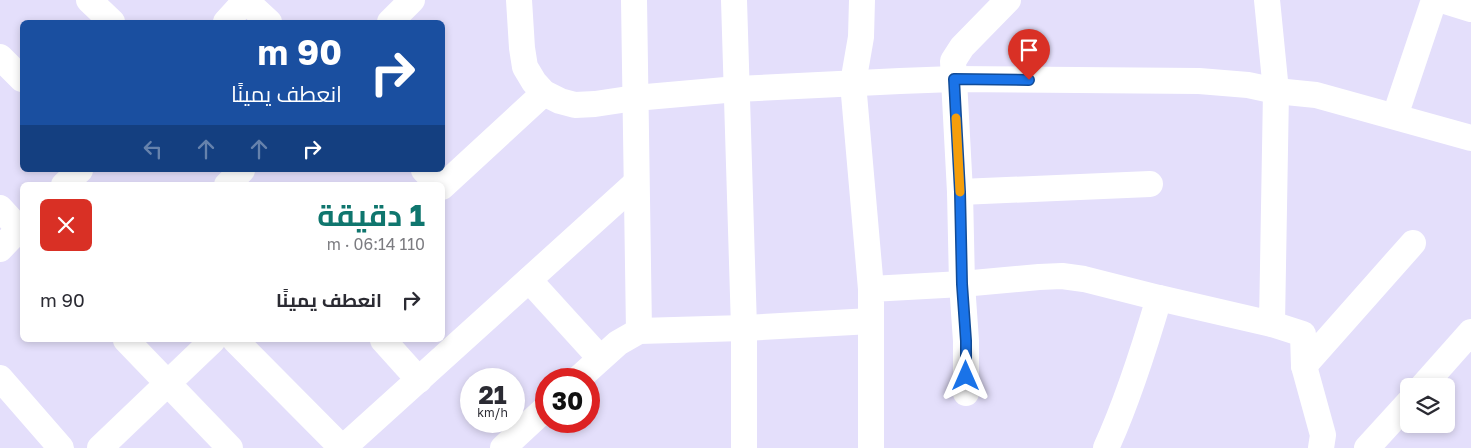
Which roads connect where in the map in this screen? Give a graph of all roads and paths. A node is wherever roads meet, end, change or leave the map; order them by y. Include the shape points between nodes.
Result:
1 (89, 0) edge
2 (246, 0) edge
3 (412, 0) edge
4 (519, 0) edge
5 (634, 0) edge
6 (734, 0) edge
7 (862, 0) edge
8 (1008, 0) edge
9 (1267, 0) edge
10 (1434, 0) edge
11 (1442, 0) edge
12 (1471, 8) edge
13 (110, 20) edge
14 (228, 20) edge
15 (267, 20) edge
16 (392, 20) edge
17 (0, 57) edge
18 (20, 76) edge
19 (954, 79) junction
20 (853, 83) junction
21 (738, 89) junction
22 (1276, 91) junction
23 (544, 93) junction
24 (635, 98) junction
25 (1395, 116) junction
26 (1471, 138) edge
27 (78, 172) edge
28 (240, 172) edge
29 (426, 172) edge
30 (67, 182) edge
31 (230, 182) edge
32 (437, 182) edge
33 (636, 183) junction
34 (445, 184) edge
35 (1150, 184) dead end
36 (960, 192) junction
37 (0, 208) edge
38 (20, 227) edge
39 (20, 231) edge
40 (1413, 243) dead end
41 (0, 249) edge
42 (529, 280) junction
43 (962, 284) junction
44 (871, 289) junction
45 (1160, 298) junction
46 (871, 320) junction
47 (1272, 324) junction
48 (744, 328) junction
49 (639, 331) junction
50 (1471, 332) edge
51 (128, 342) edge
52 (211, 342) edge
53 (237, 342) edge
54 (385, 342) edge
55 (600, 358) junction
56 (1304, 366) junction
57 (590, 368) edge
58 (0, 378) edge
59 (1430, 378) edge
60 (420, 380) junction
61 (168, 383) junction
62 (966, 393) dead end
63 (1400, 412) edge
64 (535, 418) edge
65 (61, 448) edge
66 (100, 448) edge
67 (230, 448) edge
68 (342, 448) edge
69 (503, 448) edge
70 (744, 448) edge
71 (871, 448) edge
72 (1106, 448) edge
73 (1320, 448) edge
74 (1367, 448) edge

1 - 13 street
2 - 14 street
2 - 15 street
3 - 16 street
4 - 23 street via 526,67
5 - 24 street
6 - 21 street
7 - 20 street via 861,37
8 - 19 street via 962,47 953,61
9 - 22 street
10 - 25 street
11 - 12 street
17 - 18 street
19 - 20 street
19 - 22 street via 1199,82 1248,85
19 - 36 street
20 - 21 street
20 - 44 street
21 - 24 street
21 - 48 street
22 - 25 street via 1316,95
22 - 47 street
23 - 24 street via 575,104
23 - 34 street
24 - 33 street
25 - 26 street
27 - 30 street
28 - 31 street
29 - 32 street
33 - 42 street
33 - 49 street
35 - 36 street
36 - 43 street
37 - 38 street
39 - 41 street
40 - 56 street
42 - 55 street
42 - 60 street
43 - 44 street
43 - 45 street via 1062,276
43 - 62 street
44 - 46 street
45 - 47 street
45 - 72 street
46 - 48 street
46 - 71 street
47 - 56 street via 1304,334
48 - 49 street
48 - 70 street
49 - 55 street
50 - 59 street
51 - 61 street
52 - 61 street
53 - 68 street
54 - 60 street
55 - 57 street
56 - 73 street via 1323,435
58 - 65 street
60 - 68 street
61 - 66 street
61 - 67 street
63 - 74 street
64 - 69 street

